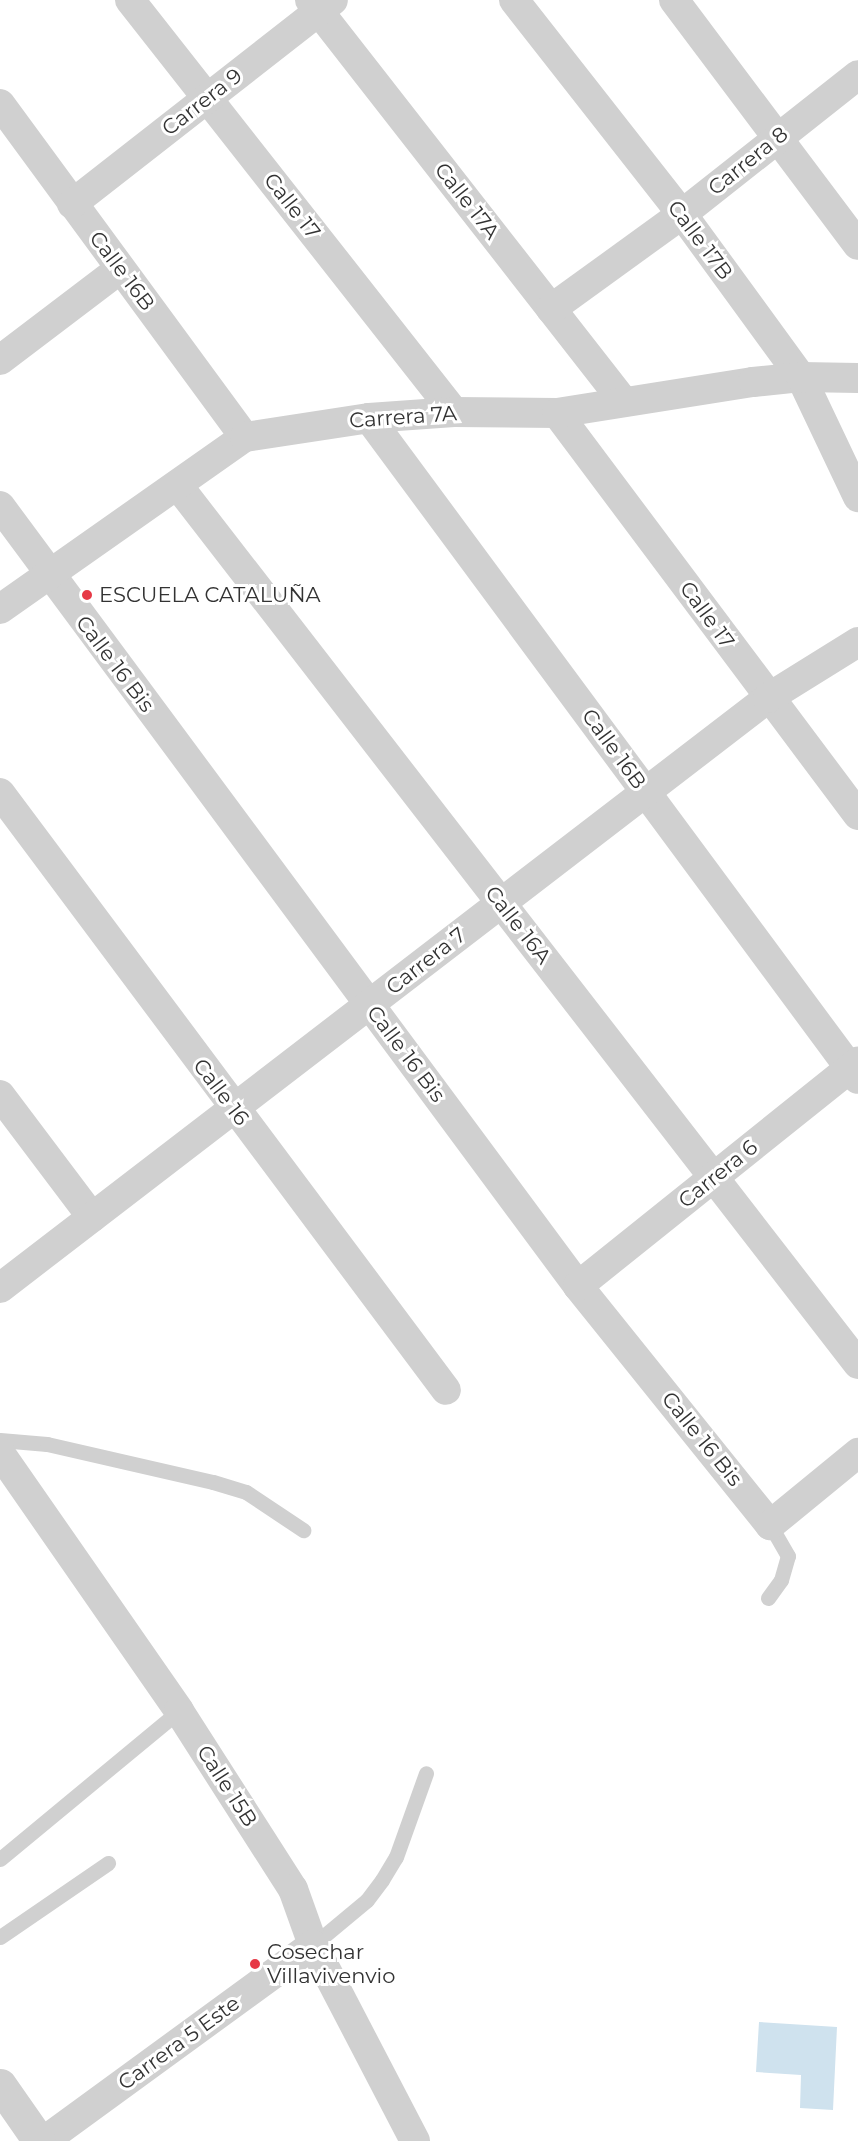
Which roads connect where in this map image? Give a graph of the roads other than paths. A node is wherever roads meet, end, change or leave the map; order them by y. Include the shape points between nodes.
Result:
1 (130, 0) edge
2 (514, 0) edge
3 (674, 0) edge
4 (320, 4) edge
5 (858, 75) edge
6 (207, 98) junction
7 (0, 104) edge
8 (777, 137) junction
9 (72, 204) junction
10 (682, 214) junction
11 (858, 245) edge
12 (120, 269) junction
13 (550, 309) junction
14 (0, 360) edge
15 (801, 377) junction
16 (858, 378) edge
17 (624, 402) junction
18 (454, 412) junction
19 (557, 413) junction
20 (369, 418) junction
21 (245, 438) junction
22 (179, 487) junction
23 (858, 497) edge
24 (0, 506) edge
25 (50, 576) junction
26 (0, 609) edge
27 (858, 642) edge
28 (768, 698) junction
29 (646, 792) junction
30 (0, 793) edge
31 (858, 815) edge
32 (501, 903) junction
33 (369, 1005) junction
34 (855, 1070) edge
35 (0, 1095) edge
36 (233, 1109) junction
37 (714, 1178) junction
38 (92, 1217) junction
39 (578, 1286) junction
40 (0, 1288) edge
41 (858, 1364) edge
42 (446, 1390) dead end
43 (0, 1440) edge
44 (0, 1453) edge
45 (858, 1453) edge
46 (770, 1524) junction
47 (303, 1530) dead end
48 (768, 1598) dead end
49 (178, 1712) junction
50 (426, 1773) dead end
51 (0, 1859) edge
52 (108, 1863) dead end
53 (0, 1937) edge
54 (314, 1945) junction
55 (0, 2085) edge
56 (42, 2141) edge
57 (415, 2141) edge

1 - 6 street, Calle 17
2 - 10 street, Calle 17B
3 - 8 street
4 - 6 street, Carrera 9
4 - 13 street, Calle 17A
5 - 8 street, Carrera 8
6 - 9 street, Carrera 9
6 - 18 street, Calle 17
7 - 9 street, Calle 16B
8 - 10 street, Carrera 8
8 - 11 street
9 - 12 street, Calle 16B
10 - 13 street, Carrera 8
10 - 15 street, Calle 17B
12 - 14 street
12 - 21 street, Calle 16B
13 - 17 street, Calle 17A
15 - 16 street, Carrera 7A
15 - 17 street, Carrera 7A
15 - 23 street, Calle 17B
17 - 19 street, Carrera 7A
18 - 19 street, Carrera 7A
18 - 20 street, Carrera 7A
19 - 28 street, Calle 17
20 - 21 street, Carrera 7A
20 - 29 street, Calle 16B
21 - 22 street, Carrera 7A
22 - 25 street, Carrera 7A
22 - 32 street, Calle 16A
24 - 25 street
25 - 26 street, Carrera 7A
25 - 33 street, Calle 16 Bis
27 - 28 street, Carrera 7
28 - 29 street, Carrera 7
28 - 31 street, Calle 17
29 - 32 street, Carrera 7
29 - 34 street, Calle 16B
30 - 36 street, Calle 16
32 - 33 street, Carrera 7
32 - 37 street, Calle 16A
33 - 36 street, Carrera 7
33 - 39 street, Calle 16 Bis
34 - 37 street, Carrera 6
35 - 38 street
36 - 38 street, Carrera 7
36 - 42 street, Calle 16
37 - 39 street, Carrera 6
37 - 41 street, Calle 16A
38 - 40 street, Carrera 7
39 - 46 street, Calle 16 Bis
43 - 47 lane via 47,1444 213,1482 246,1492
44 - 49 street, Calle 15B
45 - 46 street
46 - 48 lane via 788,1556 781,1580
49 - 51 lane
49 - 54 street, Calle 15B via 293,1889
50 - 54 lane via 396,1857 382,1880 367,1900
52 - 53 lane
54 - 56 street, Carrera 5 Este
54 - 57 street, Calle 15B
55 - 56 street

